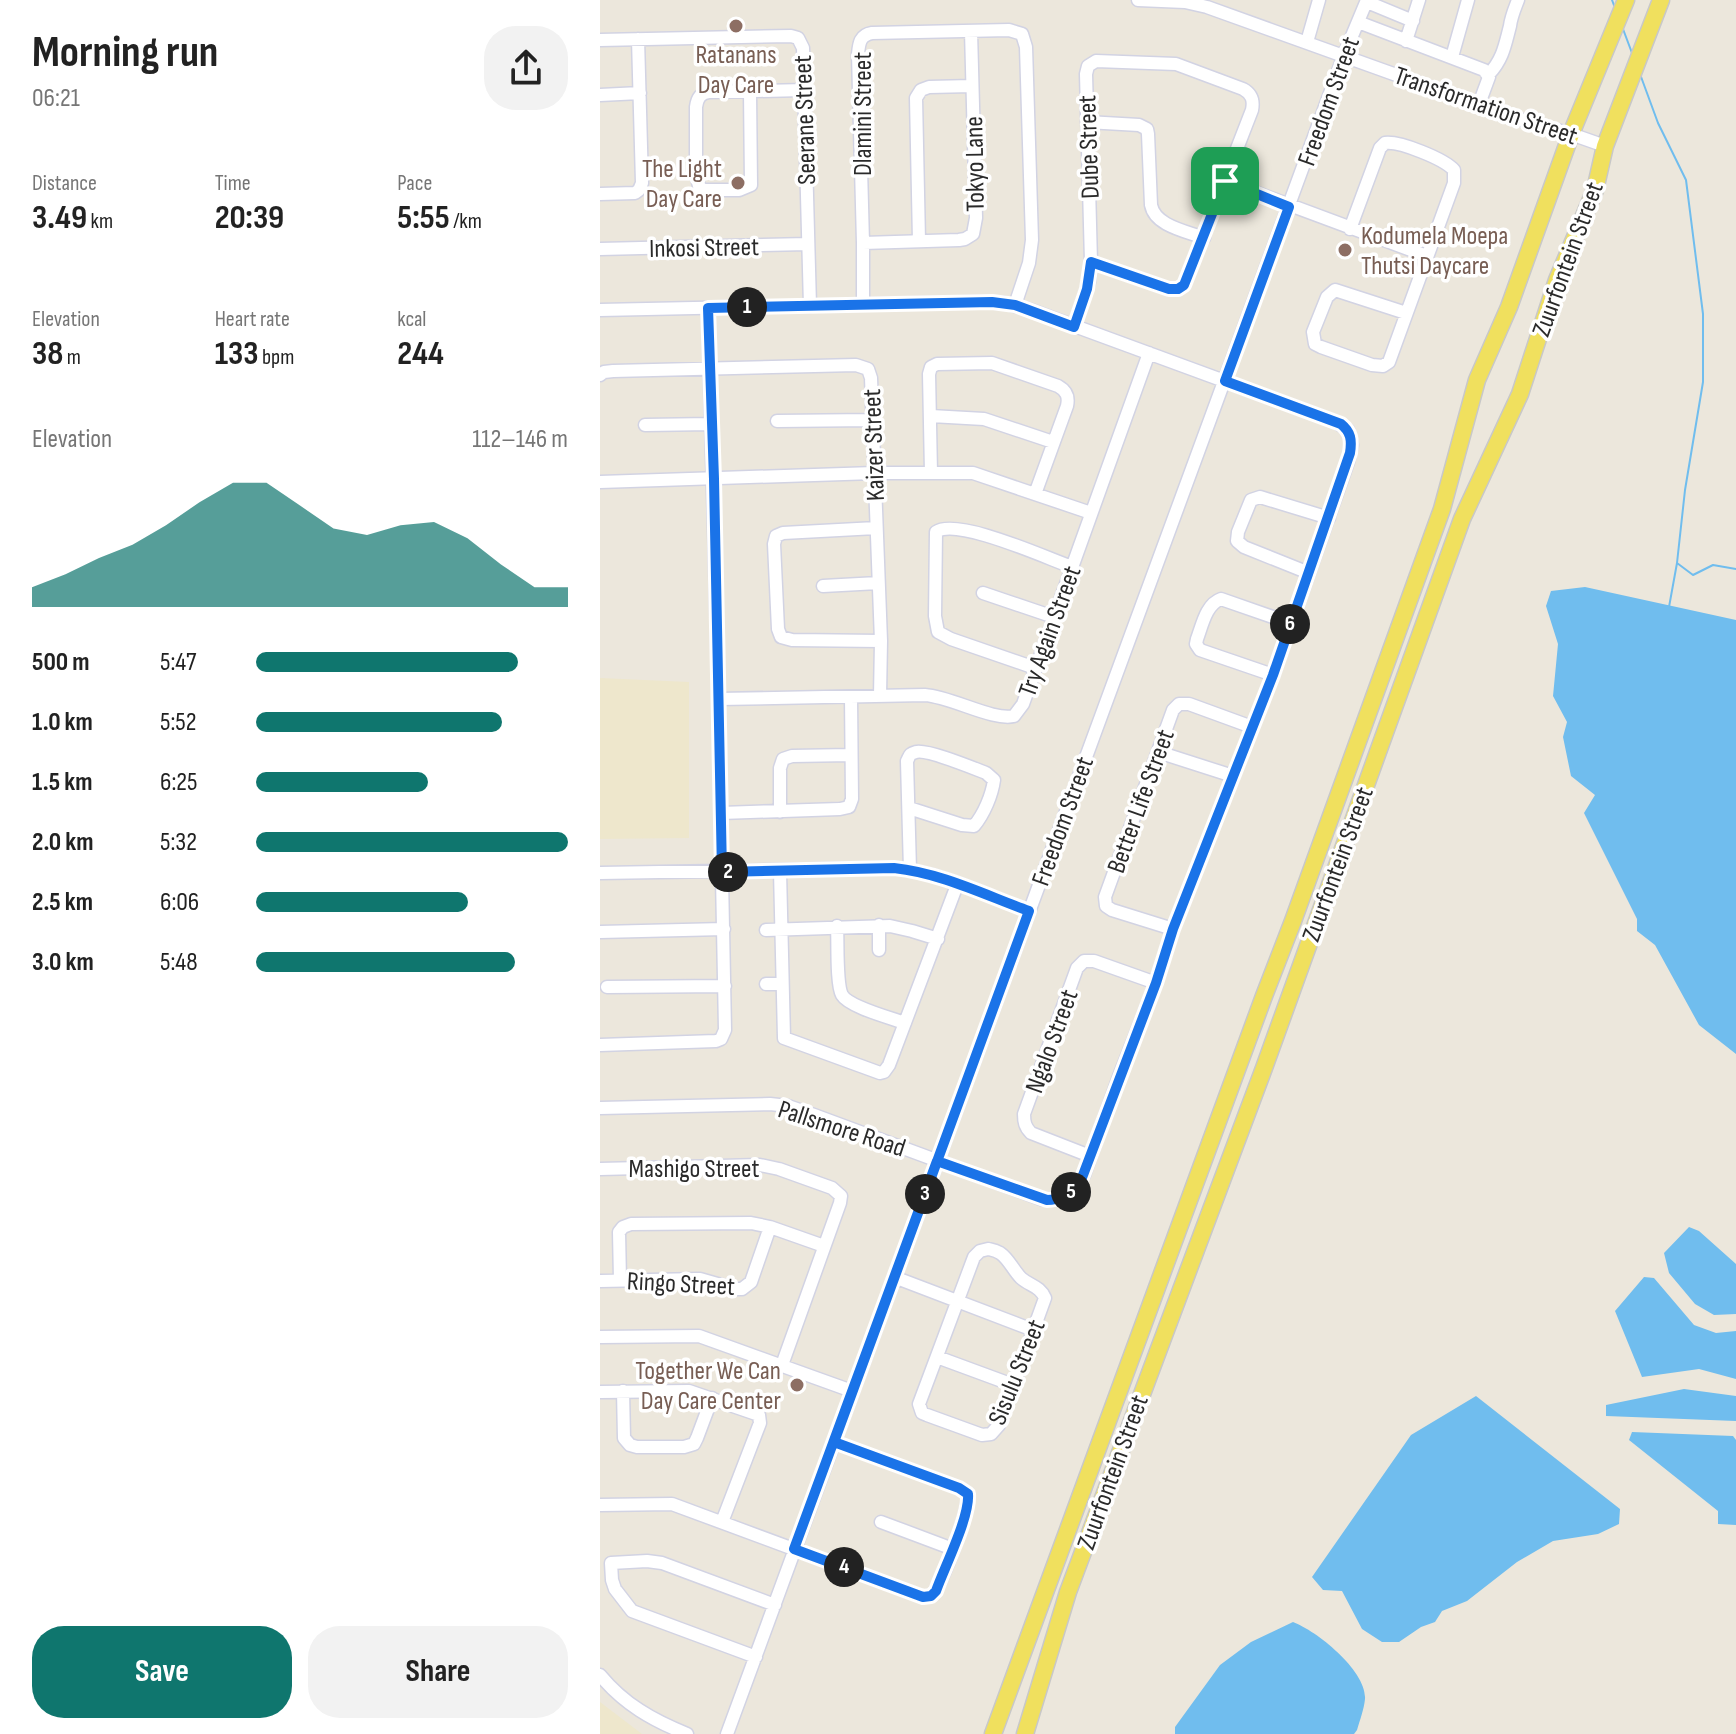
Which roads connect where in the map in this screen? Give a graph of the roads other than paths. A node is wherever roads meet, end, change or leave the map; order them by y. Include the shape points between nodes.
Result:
1 (1138, 0) edge
2 (1319, 0) edge
3 (1419, 0) edge
4 (1468, 0) edge
5 (1518, 0) edge
6 (1626, 0) edge
7 (1661, 0) edge
8 (1367, 1) edge
9 (1413, 21) junction
10 (1358, 22) junction
11 (971, 31) junction
12 (638, 39) junction
13 (600, 40) edge
14 (1406, 41) junction
15 (1307, 42) junction
16 (1344, 55) junction
17 (1452, 57) junction
18 (1489, 74) junction
19 (972, 86) junction
20 (804, 90) junction
21 (750, 92) junction
22 (640, 93) junction
23 (600, 95) edge
24 (1479, 104) junction
25 (1087, 122) junction
26 (1571, 134) junction
27 (1605, 146) junction
28 (1225, 181) junction
29 (600, 194) edge
30 (1289, 207) junction
31 (1350, 229) junction
32 (1204, 238) junction
33 (919, 241) junction
34 (863, 243) junction
35 (808, 244) junction
36 (600, 249) edge
37 (1427, 256) junction
38 (1091, 262) junction
39 (863, 304) junction
40 (1015, 305) junction
41 (810, 306) junction
42 (708, 308) junction
43 (600, 310) edge
44 (1406, 313) junction
45 (1074, 327) junction
46 (1149, 353) junction
47 (709, 369) junction
48 (600, 375) edge
49 (1225, 381) junction
50 (931, 416) junction
51 (872, 420) junction
52 (777, 421) dead end
53 (711, 424) junction
54 (645, 425) dead end
55 (1053, 442) junction
56 (874, 473) junction
57 (931, 473) junction
58 (714, 479) junction
59 (600, 482) edge
60 (1035, 494) junction
61 (1091, 513) junction
62 (1329, 518) junction
63 (876, 528) junction
64 (1072, 567) junction
65 (1309, 573) junction
66 (878, 583) junction
67 (823, 586) dead end
68 (983, 593) dead end
69 (1054, 617) junction
70 (1290, 623) junction
71 (881, 641) junction
72 (1035, 668) junction
73 (1273, 675) junction
74 (880, 696) junction
75 (851, 697) junction
76 (719, 699) junction
77 (1252, 727) junction
78 (1158, 752) junction
79 (851, 755) junction
80 (1233, 776) junction
81 (909, 808) junction
82 (780, 812) junction
83 (721, 813) junction
84 (910, 870) junction
85 (780, 871) junction
86 (722, 872) junction
87 (600, 873) edge
88 (957, 885) junction
89 (1029, 911) junction
90 (879, 925) junction
91 (837, 926) junction
92 (782, 928) junction
93 (724, 929) junction
94 (1173, 929) junction
95 (766, 930) dead end
96 (600, 932) edge
97 (938, 939) junction
98 (879, 950) dead end
99 (1156, 983) junction
100 (766, 984) dead end
101 (782, 984) junction
102 (725, 986) junction
103 (607, 987) dead end
104 (905, 1023) junction
105 (600, 1045) edge
106 (600, 1108) edge
107 (1090, 1156) junction
108 (937, 1161) junction
109 (600, 1169) edge
110 (770, 1227) junction
111 (824, 1246) junction
112 (894, 1277) junction
113 (620, 1280) junction
114 (600, 1281) edge
115 (958, 1301) junction
116 (1033, 1330) junction
117 (600, 1337) edge
118 (937, 1357) junction
119 (782, 1365) junction
120 (1013, 1385) junction
121 (623, 1391) junction
122 (852, 1391) junction
123 (600, 1392) edge
124 (712, 1398) junction
125 (834, 1442) junction
126 (600, 1505) edge
127 (722, 1522) junction
128 (881, 1522) dead end
129 (794, 1549) junction
130 (953, 1549) junction
131 (775, 1605) junction
132 (756, 1657) junction
133 (600, 1675) edge
134 (687, 1734) edge
135 (727, 1734) edge
136 (993, 1734) edge
137 (1025, 1734) edge

1 - 15 street, Transformation Street via 1196,4
2 - 15 street
3 - 9 street
4 - 17 street
5 - 18 street via 1505,50
6 - 26 main road, Zuurfontein Street
7 - 27 main road, Zuurfontein Street
8 - 9 street
8 - 10 street, Freedom Street
9 - 14 street
10 - 14 street
10 - 16 street, Freedom Street
11 - 19 street, Tokyo Lane
11 - 34 street, Dlamini Street via 872,33 860,41
11 - 40 street, Dlamini Street via 1009,30 1022,34 1026,47 1032,227 1029,263
12 - 13 street, Seerane Street
12 - 20 street, Seerane Street via 796,37 802,45
12 - 22 street
14 - 17 street
15 - 16 street, Transformation Street
16 - 24 street, Transformation Street
16 - 30 street, Freedom Street
17 - 18 street
18 - 24 street
19 - 33 street, Tokyo Lane via 975,230 965,239
19 - 33 street via 929,87 916,98
20 - 21 street
20 - 35 street, Seerane Street
21 - 21 street via 709,92 698,99 696,174 703,190 751,185
22 - 23 street
22 - 29 street via 641,187 632,194
24 - 26 street, Transformation Street
25 - 28 street, Dube Street via 1086,71 1096,61 1171,63 1243,89 1253,100 1252,110
25 - 32 street via 1147,129 1153,213
25 - 38 street, Dube Street
26 - 27 street, Transformation Street
26 - 136 main road, Zuurfontein Street via 1477,380 1437,523
27 - 137 main road, Zuurfontein Street via 1595,190 1557,280 1527,375 1462,519 1074,1577
28 - 30 street
28 - 32 street
30 - 31 street
30 - 49 street, Freedom Street
31 - 37 street
31 - 37 street via 1380,148 1400,144 1454,170
32 - 38 street via 1182,288 1169,289
33 - 34 street, Tokyo Lane
34 - 39 street, Dlamini Street
35 - 36 street, Inkosi Street
35 - 41 street, Seerane Street
37 - 44 street
38 - 45 street, Dube Street
39 - 40 street, Pallsmore Road
39 - 41 street, Pallsmore Road
40 - 45 street, Pallsmore Road
41 - 42 street, Pallsmore Road
42 - 43 street, Pallsmore Road
42 - 47 street
44 - 44 street via 1383,366 1321,347 1313,339 1327,297 1335,290
45 - 46 street, Pallsmore Road
46 - 49 street, Pallsmore Road
46 - 61 street, Try Again Street
47 - 48 street, Kaizer Street
47 - 51 street, Kaizer Street via 861,365 871,374
47 - 53 street
49 - 62 street, Pallsmore Road via 1348,430 1350,453
49 - 89 street, Freedom Street
50 - 55 street via 984,419
50 - 55 street via 931,367 992,363 1066,392 1067,406
50 - 57 street
51 - 52 street
51 - 56 street, Kaizer Street
53 - 54 street
53 - 58 street
55 - 60 street
56 - 57 street
56 - 58 street
56 - 63 street, Kaizer Street
57 - 60 street via 973,473
58 - 59 street
58 - 76 street
60 - 61 street
61 - 64 street, Try Again Street
62 - 65 street, Pallsmore Road
62 - 65 street via 1260,497 1251,500 1238,532 1237,541 1244,547
63 - 66 street, Kaizer Street
63 - 71 street via 783,533 774,544 781,637
64 - 69 street, Try Again Street
64 - 72 street via 976,532 936,532 938,632
65 - 70 street, Pallsmore Road
66 - 67 street
66 - 71 street, Kaizer Street
68 - 69 street
69 - 72 street, Try Again Street
70 - 73 street, Pallsmore Road
70 - 73 street via 1221,599 1212,604 1197,639 1200,650
71 - 74 street, Kaizer Street
72 - 74 street, Try Again Street via 1020,708 1009,718 937,696
73 - 77 street, Pallsmore Road
74 - 75 street, Try Again Street
75 - 76 street, Try Again Street
75 - 79 street
76 - 83 street
77 - 78 street, Better Life Street via 1179,704
77 - 80 street, Pallsmore Road
78 - 80 street
78 - 94 street, Better Life Street via 1105,901 1112,910
79 - 82 street via 849,807
79 - 82 street via 783,759
80 - 94 street, Pallsmore Road
81 - 81 street via 907,761 913,753 925,752 994,780 974,826
81 - 84 street
82 - 83 street
83 - 86 street
84 - 85 street
84 - 88 street
85 - 86 street
85 - 92 street
86 - 87 street
86 - 93 street
88 - 89 street
88 - 97 street
89 - 108 street, Freedom Street
90 - 91 street
90 - 97 street
90 - 98 street
91 - 92 street
91 - 104 street via 842,995
92 - 95 street
92 - 101 street
93 - 96 street
93 - 102 street
94 - 99 street, Pallsmore Road
97 - 104 street
99 - 107 street, Pallsmore Road
99 - 107 street, Ngalo Street via 1094,961 1077,968 1024,1121 1031,1133
100 - 101 street
101 - 104 street via 784,1038 876,1072 887,1068
102 - 103 street
102 - 105 street via 721,1039
106 - 108 street, Pallsmore Road via 780,1105
107 - 108 street, Pallsmore Road via 1076,1188 1053,1200
108 - 112 street, Freedom Street
109 - 111 street, Mashigo Street via 779,1169 841,1196
110 - 111 street
110 - 113 street, Ringo Street via 751,1282 742,1289 700,1279
110 - 113 street via 631,1224 619,1232
111 - 119 street, Mashigo Street
112 - 115 street
112 - 122 street, Freedom Street
113 - 114 street, Ringo Street
115 - 116 street
115 - 116 street, Sisulu Street via 976,1254 996,1251 1023,1280 1042,1291 1045,1298
115 - 118 street, Sisulu Street
116 - 120 street, Sisulu Street
117 - 119 street via 699,1336
118 - 120 street
118 - 120 street, Sisulu Street via 920,1400 927,1415 991,1434
119 - 122 street
121 - 123 street
121 - 124 street via 679,1390
121 - 124 street via 623,1434 634,1447 694,1444
122 - 125 street, Freedom Street
124 - 127 street via 761,1419
125 - 129 street, Freedom Street
125 - 130 street via 968,1494
126 - 127 street via 667,1503
127 - 129 street
128 - 130 street
129 - 130 street via 927,1597 936,1591
129 - 131 street, Freedom Street
131 - 132 street, Freedom Street
131 - 132 street via 662,1563 611,1563 615,1589 632,1611
132 - 135 street, Freedom Street
133 - 134 street via 648,1717

